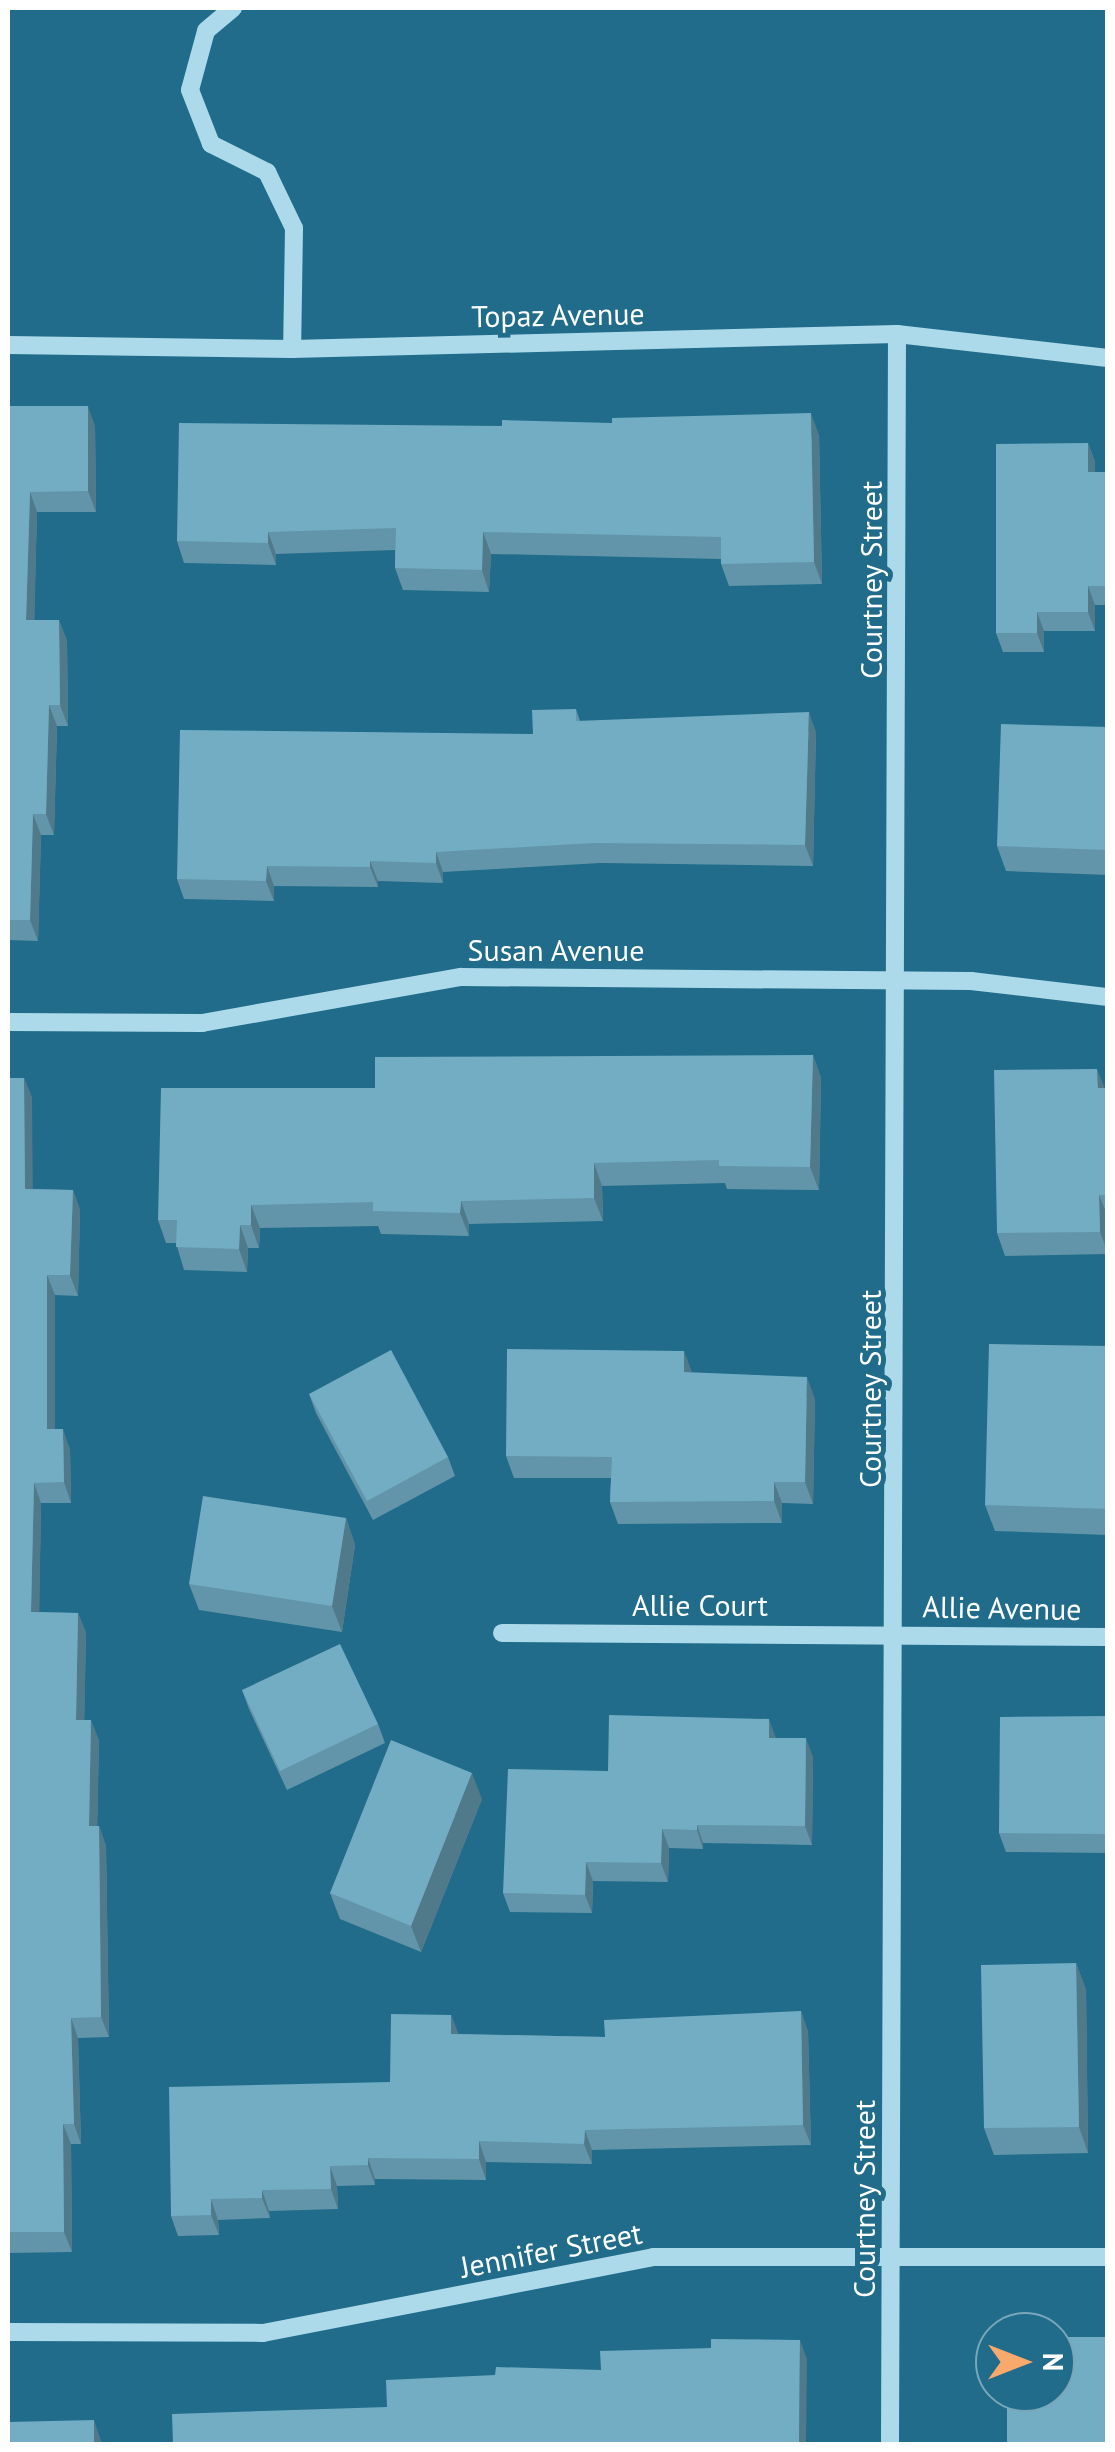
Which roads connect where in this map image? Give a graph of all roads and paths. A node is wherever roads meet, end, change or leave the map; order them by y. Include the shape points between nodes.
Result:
1 (234, 8) edge
2 (897, 334) junction
3 (8, 345) edge
4 (292, 349) junction
5 (1108, 358) edge
6 (899, 980) junction
7 (1108, 997) edge
8 (8, 1022) edge
9 (502, 1633) dead end
10 (897, 1634) junction
11 (1108, 1637) edge
12 (891, 2255) junction
13 (1108, 2257) edge
14 (8, 2332) edge
15 (890, 2444) edge

1 - 4 street via 206,31 190,90 211,144 267,172 294,228
2 - 4 street, Topaz Avenue
2 - 5 street, Topaz Avenue
2 - 6 street, Courtney Street
3 - 4 street, Topaz Avenue
6 - 7 street, Susan Avenue
6 - 8 street, Susan Avenue via 461,976 202,1023
6 - 10 street, Courtney Street
9 - 10 street, Allie Court
10 - 11 street, Allie Avenue
10 - 12 street, Courtney Street
12 - 13 street, Jennifer Street
12 - 14 street, Jennifer Street via 653,2257 264,2334
12 - 15 street, Courtney Street

